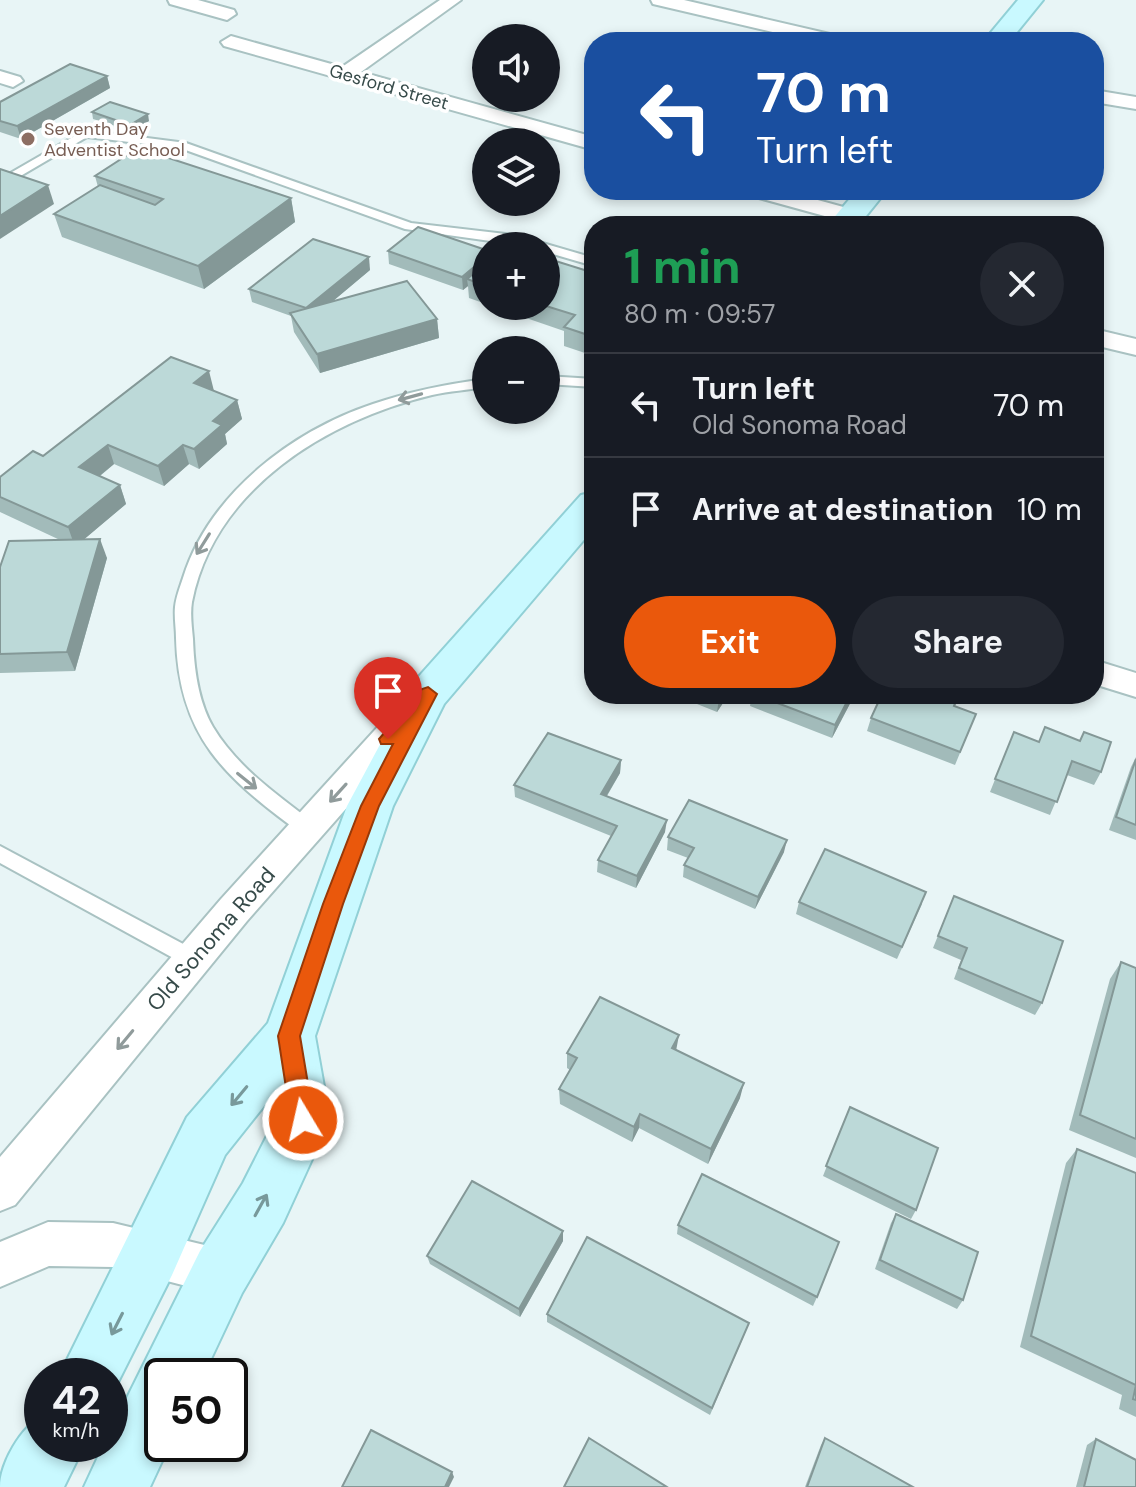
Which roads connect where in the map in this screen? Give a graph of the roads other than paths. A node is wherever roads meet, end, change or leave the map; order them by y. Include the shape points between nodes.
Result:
1 (177, 0) edge
2 (452, 0) edge
3 (660, 0) edge
4 (1031, 0) edge
5 (227, 14) dead end
6 (797, 32) edge
7 (1004, 32) edge
8 (231, 42) dead end
9 (345, 74) junction
10 (1104, 98) edge
11 (1136, 103) edge
12 (584, 141) edge
13 (0, 184) edge
14 (785, 200) edge
15 (864, 200) edge
16 (831, 216) edge
17 (850, 216) edge
18 (472, 234) edge
19 (560, 252) edge
20 (584, 259) edge
21 (1104, 339) edge
22 (1136, 347) edge
23 (560, 381) edge
24 (584, 382) edge
25 (472, 385) edge
26 (584, 520) edge
27 (1104, 675) edge
28 (1136, 685) edge
29 (428, 694) junction
30 (307, 828) junction
31 (0, 854) edge
32 (193, 959) junction
33 (289, 1036) junction
34 (0, 1190) edge
35 (152, 1255) junction
36 (0, 1265) edge
37 (221, 1272) junction
38 (99, 1358) edge
39 (180, 1358) edge
40 (144, 1430) edge
41 (43, 1462) edge
42 (27, 1487) edge
43 (116, 1487) edge

1 - 5 street
2 - 9 street
3 - 6 street
4 - 7 main road
8 - 9 street, Gesford Street
9 - 12 street, Gesford Street
10 - 11 street
13 - 18 lane via 85,133 182,145 409,226
14 - 16 street
15 - 17 main road
19 - 20 lane
21 - 22 street
23 - 24 lane
25 -> 30 lane via 390,403 295,448 252,481 195,557 182,599 181,644 206,730 236,772
26 - 29 main road, Old Sonoma Road
27 - 28 street
29 -> 30 street, Old Sonoma Road
29 - 33 main road, Old Sonoma Road via 370,806
30 - 32 street, Old Sonoma Road
31 - 32 lane
32 -> 34 street, Old Sonoma Road
33 -> 35 main road, Old Sonoma Road via 206,1136
37 -> 33 main road, Old Sonoma Road via 263,1203 303,1120
35 - 36 street via 113,1245 48,1244
35 - 37 street
35 -> 38 main road, Old Sonoma Road
37 - 39 main road, Old Sonoma Road
40 - 43 main road
41 - 42 main road

